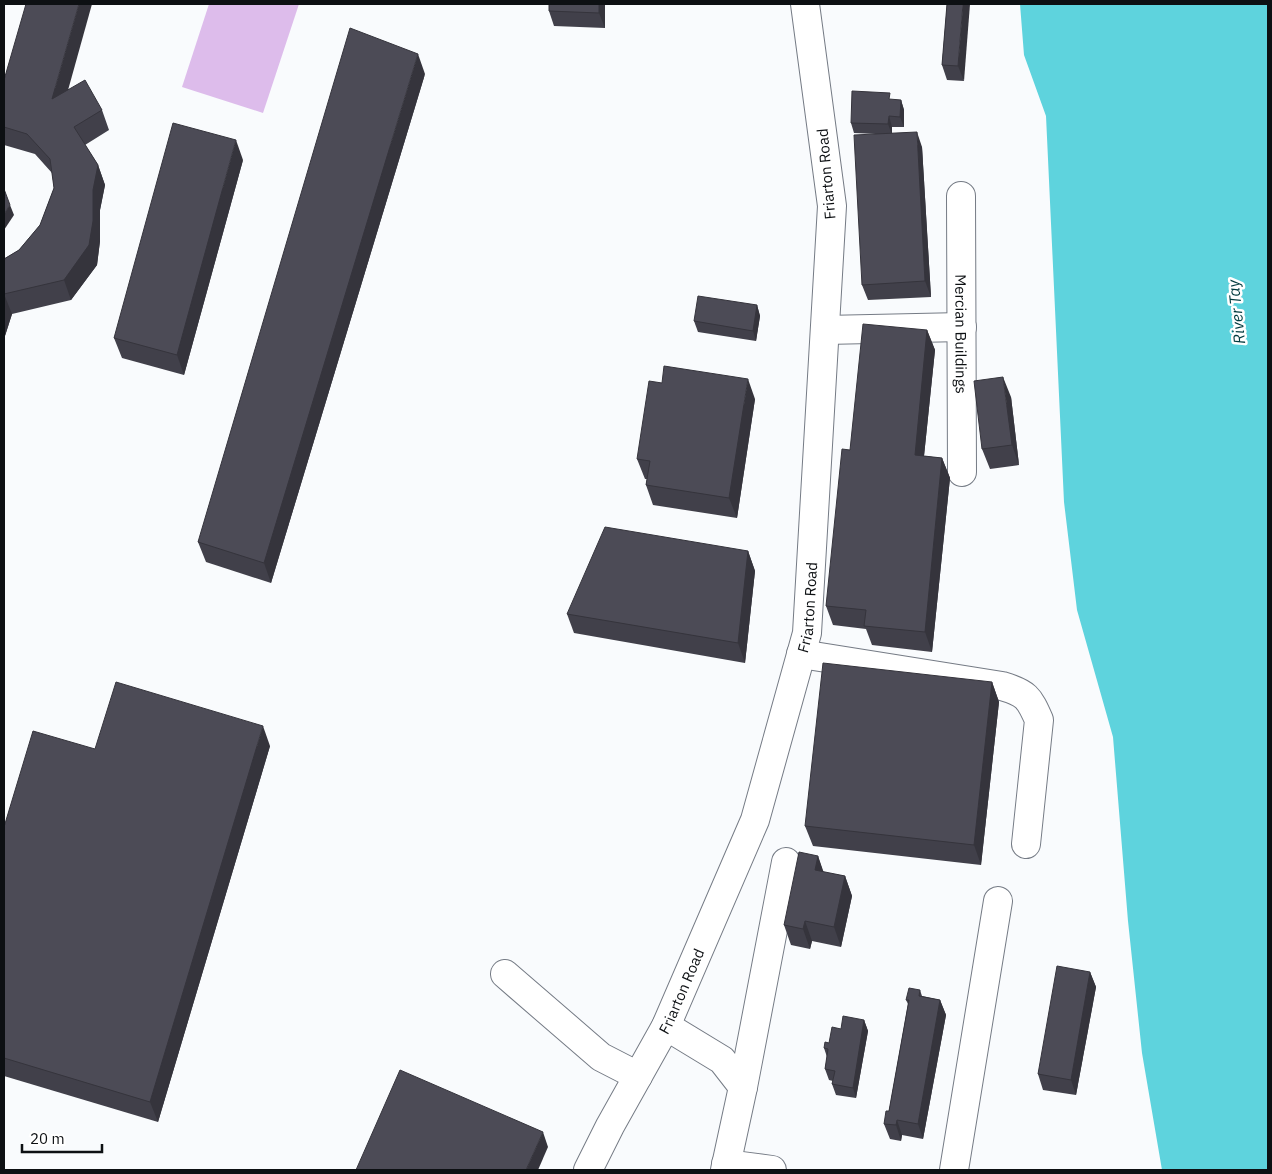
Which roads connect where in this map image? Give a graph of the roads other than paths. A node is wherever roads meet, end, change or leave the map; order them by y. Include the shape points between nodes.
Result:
1 (805, 4) edge
2 (961, 196) dead end
3 (962, 327) junction
4 (825, 330) junction
5 (962, 472) dead end
6 (801, 654) junction
7 (1026, 844) dead end
8 (786, 862) dead end
9 (998, 902) dead end
10 (505, 974) dead end
11 (666, 1026) junction
12 (638, 1076) junction
13 (743, 1087) junction
14 (725, 1167) edge
15 (588, 1170) edge
16 (772, 1170) edge
17 (954, 1170) edge

1 - 4 street, Friarton Road via 832,206
2 - 3 street, Mercian Buildings
3 - 4 street
3 - 5 street, Mercian Buildings
4 - 6 street, Friarton Road via 807,633
6 - 7 street via 1002,686 1021,692 1031,701 1039,720
6 - 11 street, Friarton Road via 755,820
8 - 13 street
9 - 17 street
10 - 12 street via 601,1057
11 - 12 street, Friarton Road
11 - 13 street via 722,1060
12 - 15 street, Friarton Road
13 - 14 street
14 - 16 street

